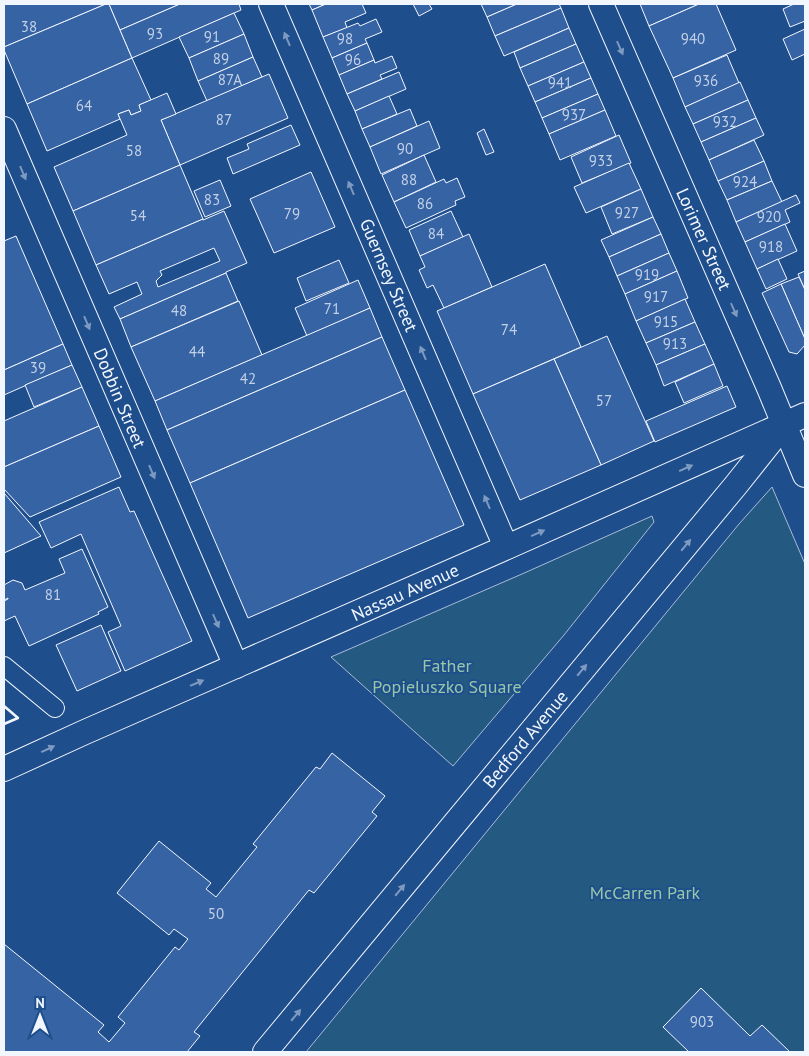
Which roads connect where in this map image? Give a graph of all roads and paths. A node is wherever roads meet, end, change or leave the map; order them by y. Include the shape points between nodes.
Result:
1 (271, 4) edge
2 (601, 4) edge
3 (4, 129) edge
4 (795, 420) edge
5 (805, 475) edge
6 (506, 547) junction
7 (4, 666) edge
8 (236, 666) junction
9 (55, 708) dead end
10 (4, 769) edge
11 (265, 1052) edge

6 -> 1 street, Guernsey Street
2 -> 4 street, Lorimer Street
3 -> 8 street, Dobbin Street
4 - 5 street, Lorimer Street
6 -> 4 street, Nassau Avenue
11 -> 4 street, Bedford Avenue via 736,485
6 - 8 street, Nassau Avenue
7 - 9 street
10 -> 8 street, Nassau Avenue

